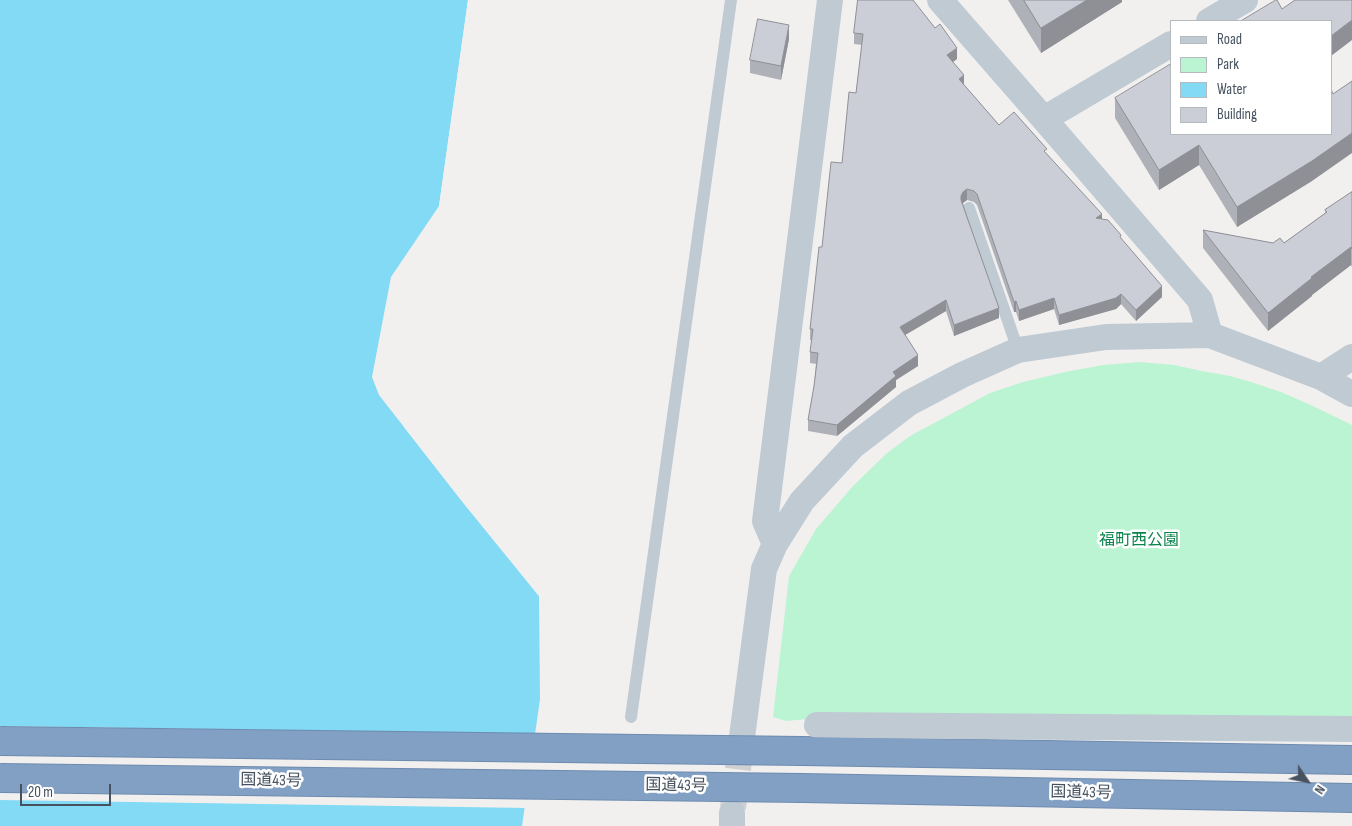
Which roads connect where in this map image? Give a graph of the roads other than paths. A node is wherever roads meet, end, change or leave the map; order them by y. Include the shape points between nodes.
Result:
1 (731, 0) edge
2 (830, 0) edge
3 (940, 0) edge
4 (1245, 0) edge
5 (1211, 20) edge
6 (1170, 45) edge
7 (1044, 119) junction
8 (969, 208) dead end
9 (1210, 336) junction
10 (1018, 350) junction
11 (1352, 357) edge
12 (1321, 377) junction
13 (1352, 394) edge
14 (775, 544) junction
15 (631, 717) dead end
16 (818, 725) dead end
17 (1352, 729) edge
18 (742, 737) tunnel mouth
19 (0, 741) edge
20 (1352, 760) edge
21 (0, 778) edge
22 (1352, 798) edge

1 - 15 lane
2 - 14 street via 766,521
3 - 7 street
4 - 5 street
6 - 7 street
7 - 9 street via 1200,300
8 - 10 lane
9 - 10 street via 1106,337
9 - 12 street
10 - 14 street via 909,403 853,446 802,501
11 - 12 street
12 - 13 street
14 - 18 street via 764,569
16 - 17 street
19 - 20 highway, bridge
21 - 22 highway, 国道43号, bridge

